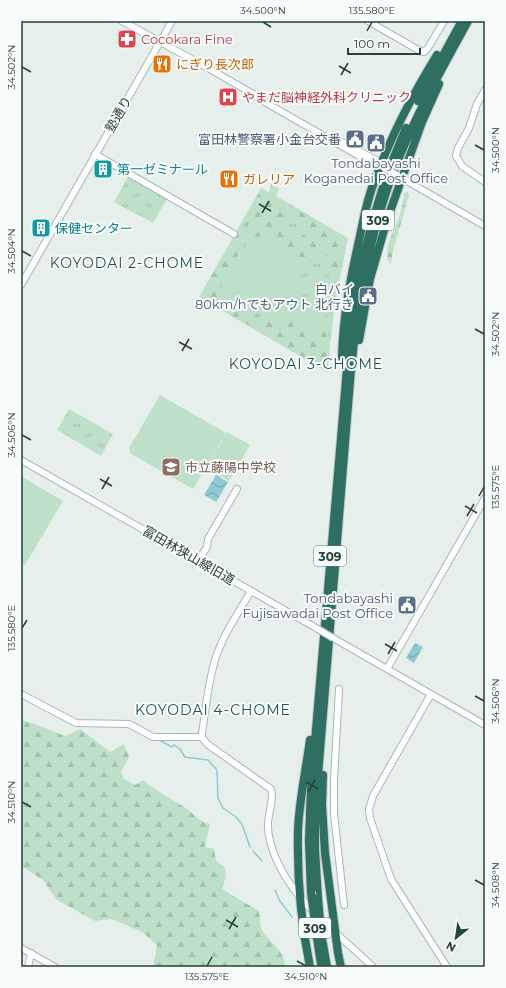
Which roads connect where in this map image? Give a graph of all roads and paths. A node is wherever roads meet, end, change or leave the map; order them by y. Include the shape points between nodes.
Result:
1 (122, 21) edge
2 (172, 21) edge
3 (368, 21) edge
4 (444, 21) edge
5 (457, 21) edge
6 (462, 21) edge
7 (468, 21) edge
8 (472, 21) edge
9 (160, 41) junction
10 (485, 90) edge
11 (96, 154) junction
12 (382, 167) junction
13 (399, 177) junction
14 (485, 182) edge
15 (485, 226) edge
16 (234, 234) dead end
17 (21, 285) edge
18 (342, 413) junction
19 (346, 435) junction
20 (21, 460) edge
21 (237, 489) dead end
22 (485, 498) edge
23 (198, 561) junction
24 (251, 591) junction
25 (387, 669) junction
26 (339, 689) dead end
27 (21, 694) edge
28 (432, 694) junction
29 (318, 699) junction
30 (323, 707) junction
31 (485, 724) edge
32 (202, 737) junction
33 (301, 898) junction
34 (344, 905) dead end
35 (336, 933) junction
36 (21, 948) edge
37 (31, 953) junction
38 (323, 966) edge
39 (28, 967) edge
40 (56, 967) edge
41 (310, 967) edge
42 (341, 967) edge
43 (372, 967) edge
44 (447, 967) edge

1 - 9 street
2 - 9 street
3 - 4 street via 424,52
5 - 12 highway via 412,97
6 - 18 highway, 309 via 415,108 389,168 373,216 354,299
7 - 19 highway, 309 via 421,108 396,166 378,220 358,312
8 - 13 highway via 432,100
9 - 11 street, 塾通り
9 - 12 street
10 - 14 street via 456,156 462,166
11 - 16 street
11 - 17 street
12 - 13 street, bridge
12 - 18 highway, 309 via 369,198 349,288 343,334
13 - 15 street
13 - 19 highway, 309 via 370,279
18 - 29 highway, 309
19 - 30 highway, 309
20 - 23 street, 富田林狭山線旧道
21 - 23 street
22 - 25 street
23 - 24 street, 富田林狭山線旧道
24 - 25 street, bridge
24 - 32 street, 富田林狭山線旧道 via 216,657
25 - 28 street
26 - 34 street via 334,814
27 - 32 street via 76,723 128,724 153,737
28 - 31 street
28 - 44 street via 373,796 369,809 391,879
29 - 33 highway, 309 via 314,707 298,829
29 - 38 highway, 309, bridge via 309,841 316,938
30 - 35 highway, 309 via 322,820
30 - 38 highway, 309, bridge via 315,814
32 - 33 street via 207,744 271,789 268,823 270,840 283,873
33 - 35 street
33 - 41 highway, 309
35 - 42 highway, 309
35 - 43 street
36 - 37 street
37 - 39 street
37 - 40 street

